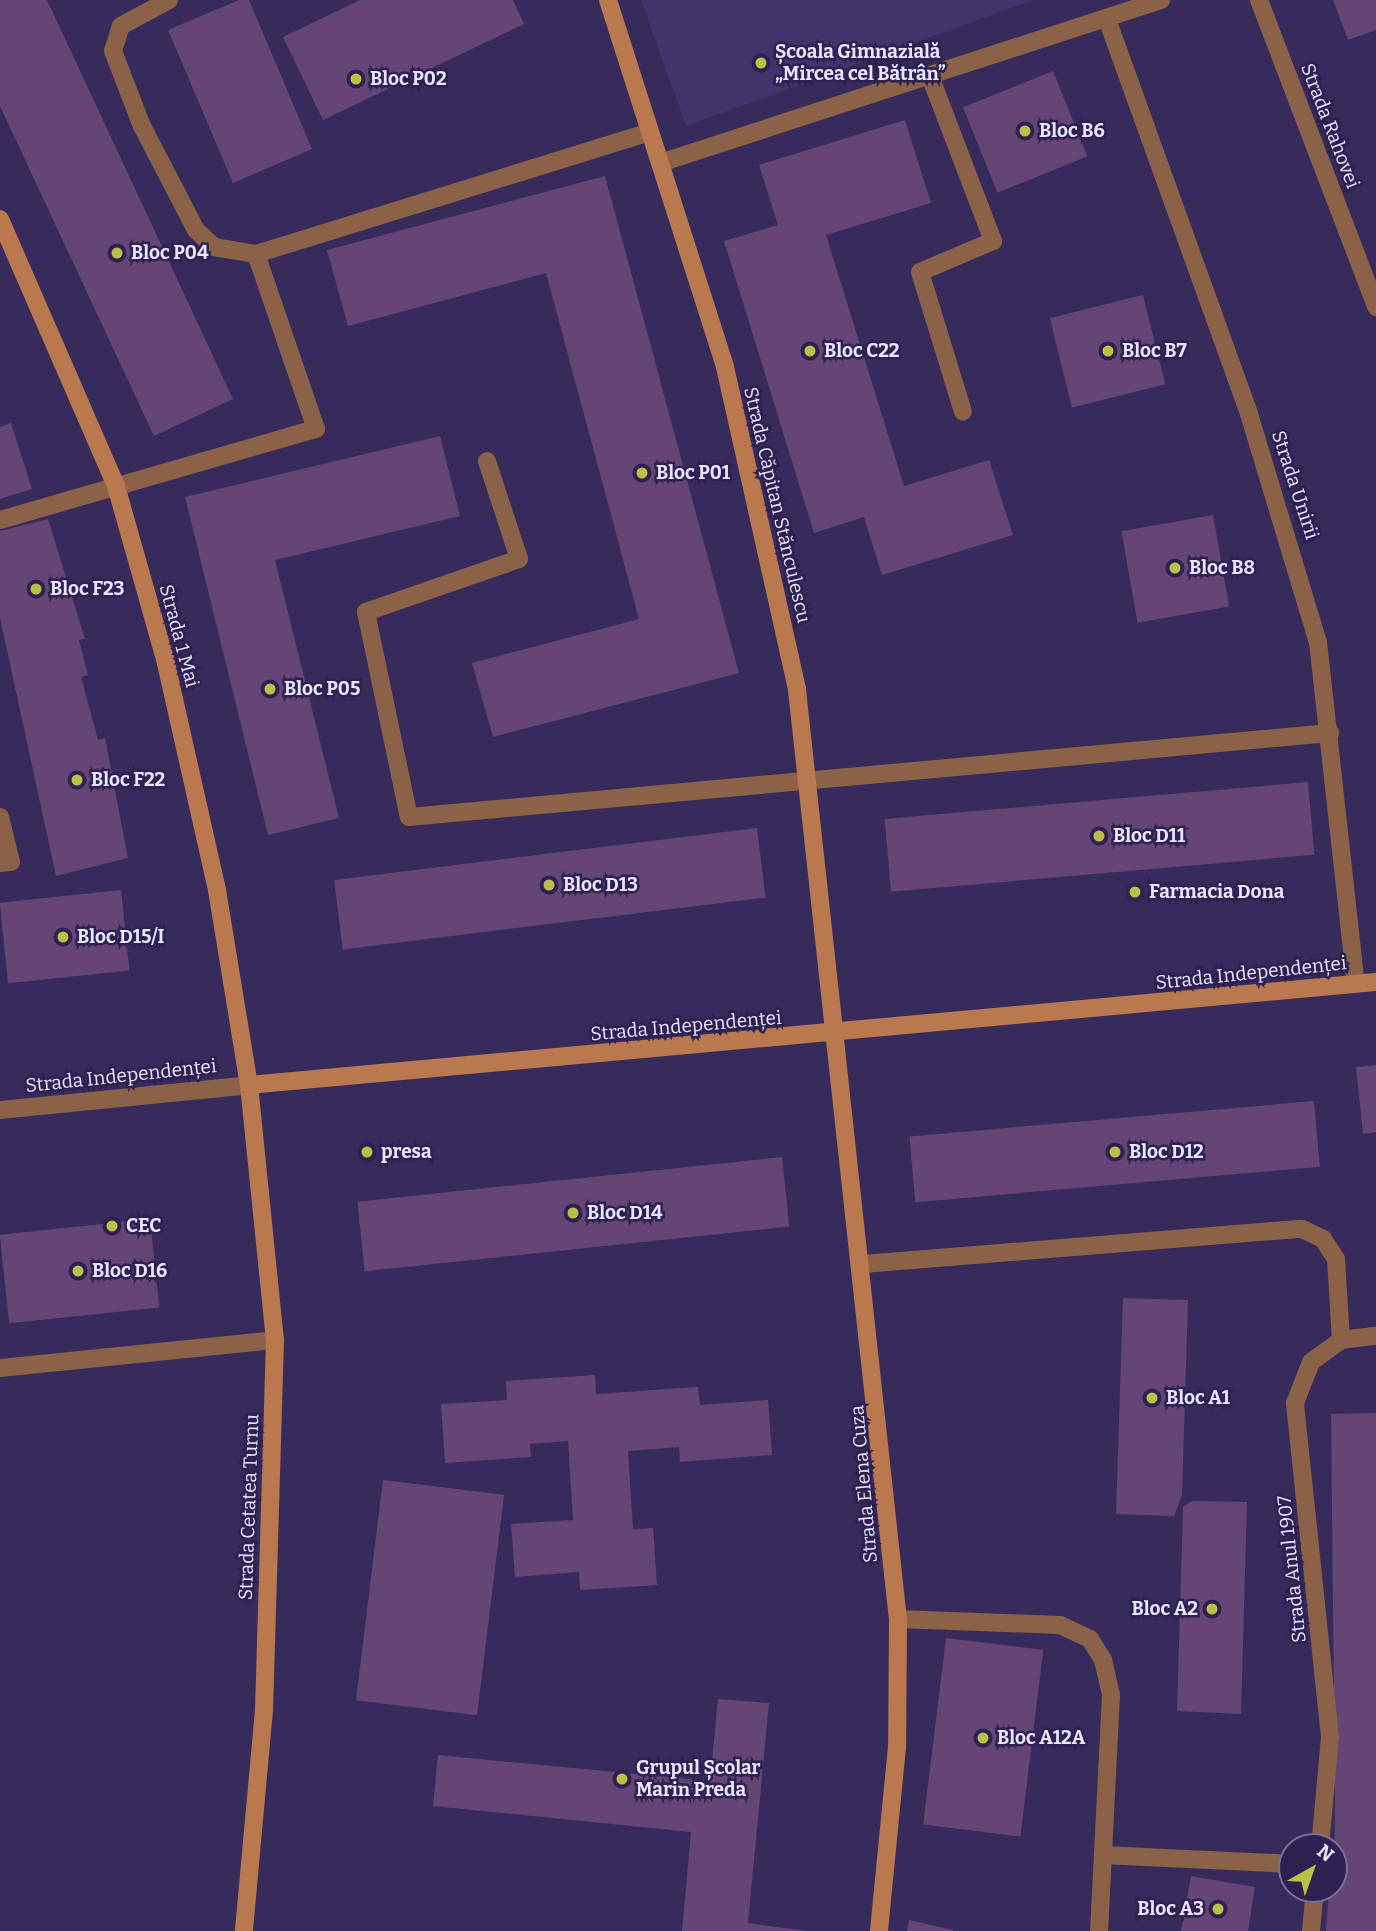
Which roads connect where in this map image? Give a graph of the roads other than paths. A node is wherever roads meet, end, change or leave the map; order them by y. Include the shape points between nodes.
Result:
1 (169, 0) edge
2 (608, 0) edge
3 (1161, 0) edge
4 (1259, 0) edge
5 (1107, 19) junction
6 (930, 76) junction
7 (650, 132) junction
8 (660, 163) junction
9 (0, 219) edge
10 (256, 254) junction
11 (1376, 307) edge
12 (963, 412) dead end
13 (487, 461) dead end
14 (116, 486) junction
15 (0, 520) edge
16 (1330, 733) junction
17 (806, 778) junction
18 (0, 817) edge
19 (0, 863) edge
20 (1376, 982) edge
21 (1356, 984) junction
22 (833, 1035) junction
23 (249, 1085) junction
24 (0, 1110) edge
25 (863, 1264) junction
26 (1376, 1336) edge
27 (275, 1340) junction
28 (1341, 1340) junction
29 (0, 1368) edge
30 (898, 1619) junction
31 (1321, 1833) edge
32 (1103, 1855) junction
33 (1278, 1863) edge
34 (1314, 1903) edge
35 (244, 1931) edge
36 (879, 1931) edge
37 (1099, 1931) edge
38 (1311, 1931) edge

1 - 10 street via 121,26 113,51 142,126 196,230 214,247
2 - 7 street, Strada Căpitan Stănculescu
3 - 5 street
4 - 11 street, Strada Rahovei
5 - 6 street
5 - 16 street, Strada Unirii via 1291,538 1318,642
6 - 8 street
6 - 12 street via 993,241 920,272
7 - 8 street, Strada Căpitan Stănculescu
7 - 10 street
8 - 17 street, Strada Căpitan Stănculescu via 725,367 797,690
9 - 14 street, Strada 1 Mai
10 - 14 street via 316,429
13 - 17 street via 519,559 366,612 410,817
14 - 15 street
14 - 23 street, Strada 1 Mai via 165,659 211,863
16 - 17 street
16 - 21 street, Strada Unirii
17 - 22 street, Strada Căpitan Stănculescu
18 - 19 street via 11,862
20 - 21 street, Strada Independenței
21 - 22 street, Strada Independenței
22 - 23 street, Strada Independenței
22 - 25 street, Strada Elena Cuza
23 - 24 street, Strada Independenței
23 - 27 street, Strada Cetatea Turnu
25 - 28 street via 1302,1229 1323,1239 1336,1259
25 - 30 street, Strada Elena Cuza
26 - 28 street, Strada Anul 1907
27 - 29 street
27 - 35 street, Strada Cetatea Turnu via 264,1710
28 - 31 street, Strada Anul 1907 via 1311,1362 1295,1403 1330,1737
30 - 32 street via 1060,1625 1090,1639 1103,1660 1111,1695
30 - 36 street, Strada Elena Cuza via 897,1748
32 - 33 street
32 - 37 street
34 - 38 street

